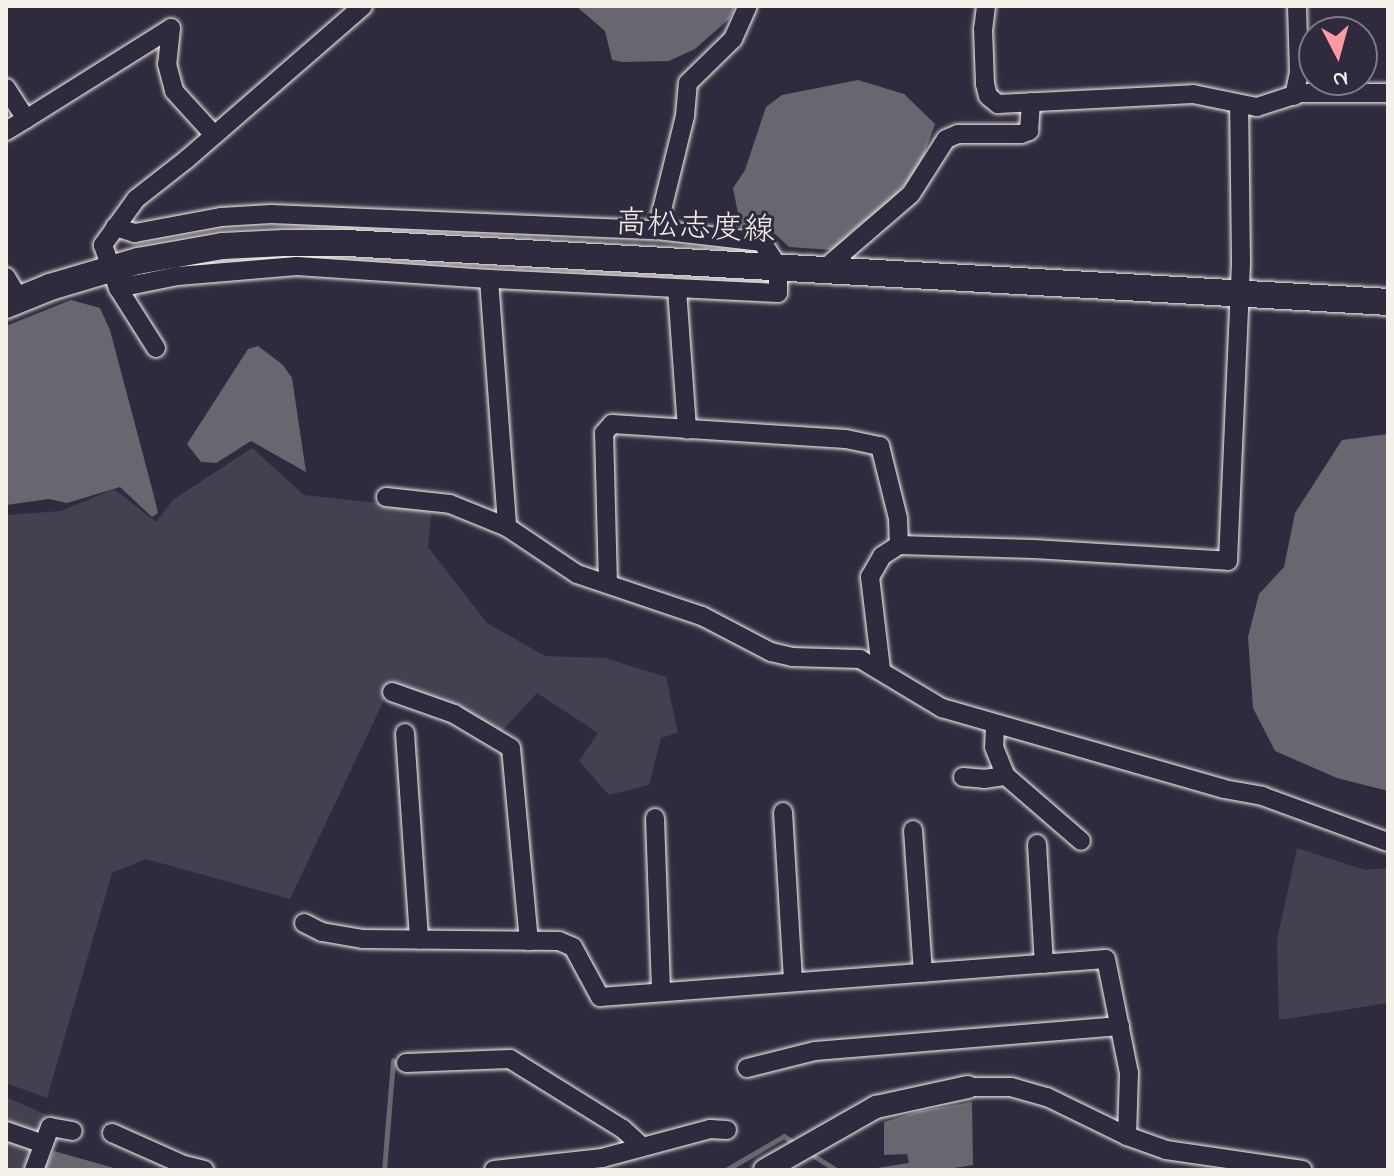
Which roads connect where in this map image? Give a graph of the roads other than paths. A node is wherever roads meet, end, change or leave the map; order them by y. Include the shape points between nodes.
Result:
1 (363, 6) edge
2 (748, 6) edge
3 (986, 6) edge
4 (1297, 6) edge
5 (6, 88) edge
6 (1388, 93) edge
7 (1294, 96) junction
8 (1031, 102) junction
9 (1239, 106) junction
10 (26, 119) junction
11 (6, 131) edge
12 (214, 135) junction
13 (115, 227) junction
14 (657, 230) junction
15 (778, 267) junction
16 (823, 270) junction
17 (114, 278) junction
18 (489, 279) junction
19 (677, 289) junction
20 (11, 294) edge
21 (1239, 294) junction
22 (1388, 302) edge
23 (156, 348) dead end
24 (687, 430) junction
25 (386, 497) dead end
26 (507, 527) junction
27 (899, 545) junction
28 (608, 584) junction
29 (881, 669) junction
30 (392, 692) dead end
31 (995, 724) junction
32 (405, 733) dead end
33 (1006, 776) junction
34 (963, 777) dead end
35 (783, 812) dead end
36 (655, 818) dead end
37 (913, 830) dead end
38 (1081, 841) dead end
39 (1388, 842) edge
40 (1037, 844) dead end
41 (304, 923) dead end
42 (419, 940) junction
43 (529, 941) junction
44 (1044, 964) junction
45 (923, 973) junction
46 (793, 982) junction
47 (661, 992) junction
48 (1120, 1026) junction
49 (406, 1063) dead end
50 (747, 1068) dead end
51 (968, 1087) joint
52 (727, 1130) dead end
53 (6, 1131) edge
54 (73, 1131) dead end
55 (112, 1133) dead end
56 (1127, 1136) junction
57 (43, 1144) junction
58 (640, 1145) junction
59 (34, 1170) edge
60 (204, 1170) edge
61 (494, 1170) edge
62 (765, 1170) edge
63 (1303, 1170) edge

1 - 12 street
2 - 14 street via 733,39 688,83
3 - 8 street via 988,96 998,104
4 - 7 street via 1299,73
5 - 10 street
6 - 7 street
7 - 9 street via 1257,107
8 - 9 street via 1193,94
8 - 16 street via 1029,131 946,139 911,194
9 - 21 street
10 - 11 street
10 - 12 street via 171,28 167,64 174,91
12 - 13 street via 136,199
13 - 14 street via 135,233 271,214
13 - 17 street via 103,245
14 - 15 street via 762,242
15 - 16 main road, 高松志度線
15 - 17 main road, 高松志度線 via 284,243 179,252
15 - 19 street via 778,293
16 - 21 main road, 高松志度線
17 - 18 street via 297,266
17 - 20 main road, 高松志度線
17 - 23 street
18 - 19 street
18 - 26 street
19 - 24 street
21 - 22 main road, 高松志度線
21 - 27 street via 1228,561
24 - 27 street via 846,439 880,446 898,518
24 - 28 street via 612,424 604,433
25 - 26 street via 450,504
26 - 28 street via 577,574
27 - 29 street via 882,556 870,577
28 - 29 street via 702,616 771,652 860,659
29 - 31 street via 942,708
30 - 43 street via 454,714 511,748
31 - 33 street via 994,747
31 - 39 street via 1262,796
32 - 42 street
33 - 34 street
33 - 38 street
35 - 46 street
36 - 47 street
37 - 45 street
40 - 44 street
41 - 42 street via 363,939
42 - 43 street
43 - 47 street via 559,941 573,947 600,997
44 - 45 street
44 - 48 street via 1106,959
45 - 46 street
46 - 47 street
48 - 50 street via 815,1051
48 - 56 street via 1129,1073
49 - 58 street via 510,1059
51 - 56 street via 1011,1087 1047,1097
51 - 62 street via 876,1107
52 - 58 street
53 - 57 street
54 - 57 street via 50,1127
55 - 60 street
56 - 63 street via 1196,1157
57 - 59 street
58 - 61 street via 602,1158

